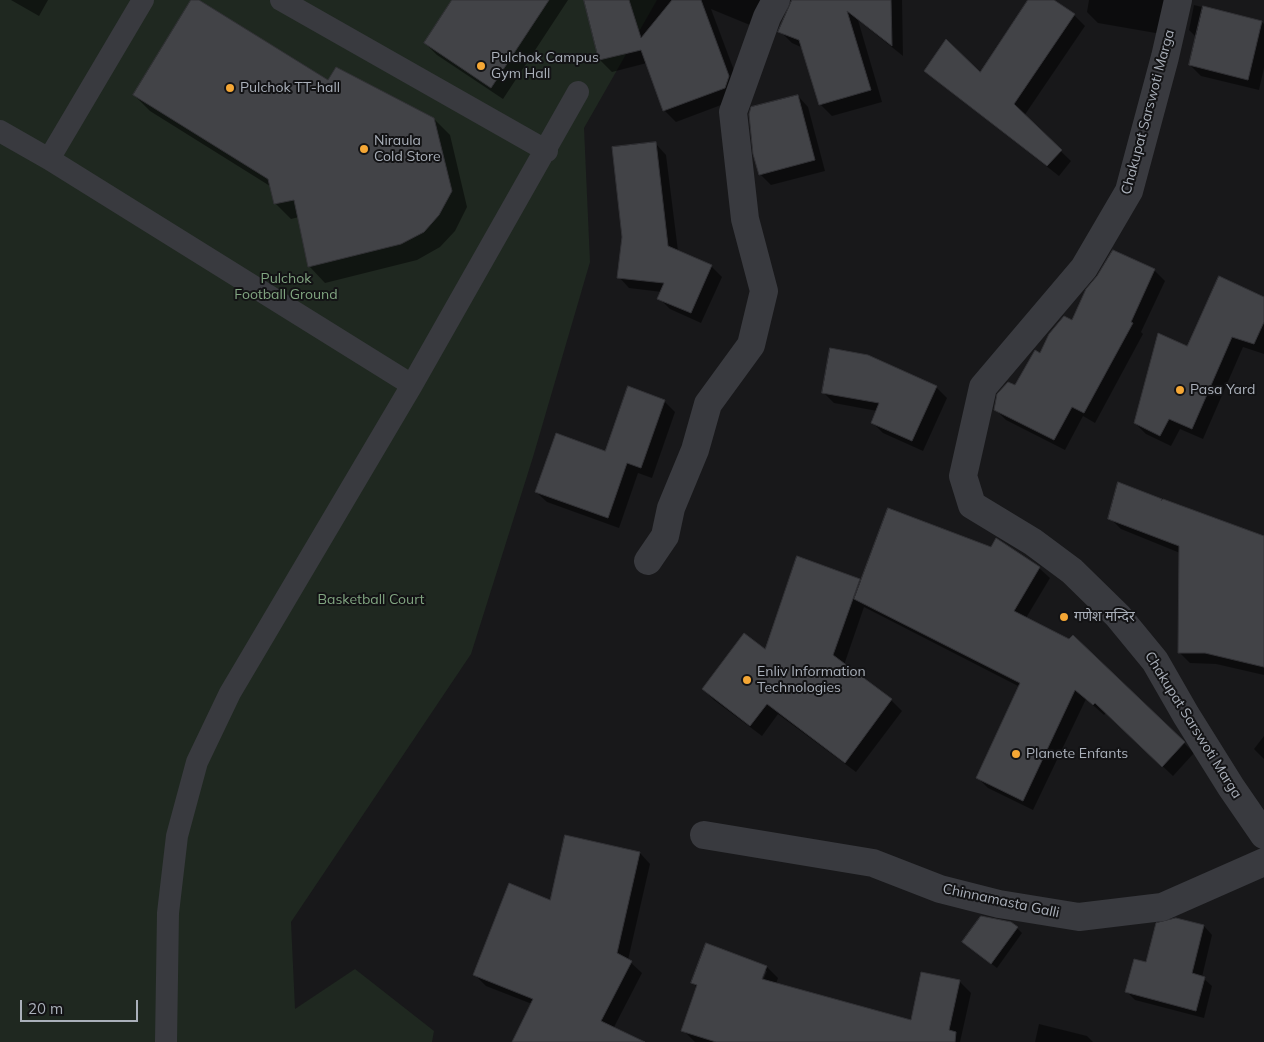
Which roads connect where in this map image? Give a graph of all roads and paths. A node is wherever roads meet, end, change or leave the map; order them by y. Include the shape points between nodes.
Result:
1 (143, 0) edge
2 (281, 0) edge
3 (776, 0) edge
4 (1178, 0) edge
5 (578, 92) dead end
6 (0, 131) edge
7 (547, 151) junction
8 (49, 159) junction
9 (412, 385) junction
10 (648, 561) dead end
11 (1264, 834) edge
12 (704, 835) dead end
13 (1264, 862) edge
14 (166, 1042) edge

1 - 8 lane
2 - 7 lane
3 - 10 street via 733,112 745,219 764,291 752,345 708,404 694,450 670,508 665,536
4 - 11 street, Chakupat Sarswoti Marga via 1129,191 1084,268 983,387 963,476 972,506 1033,542 1072,571 1118,616 1155,661 1191,723
5 - 7 lane
6 - 8 lane
7 - 9 lane
8 - 9 lane
9 - 14 lane via 230,693 196,762 177,836 168,913
12 - 13 street, Chinnamasta Galli via 873,863 940,889 999,904 1079,917 1162,907

